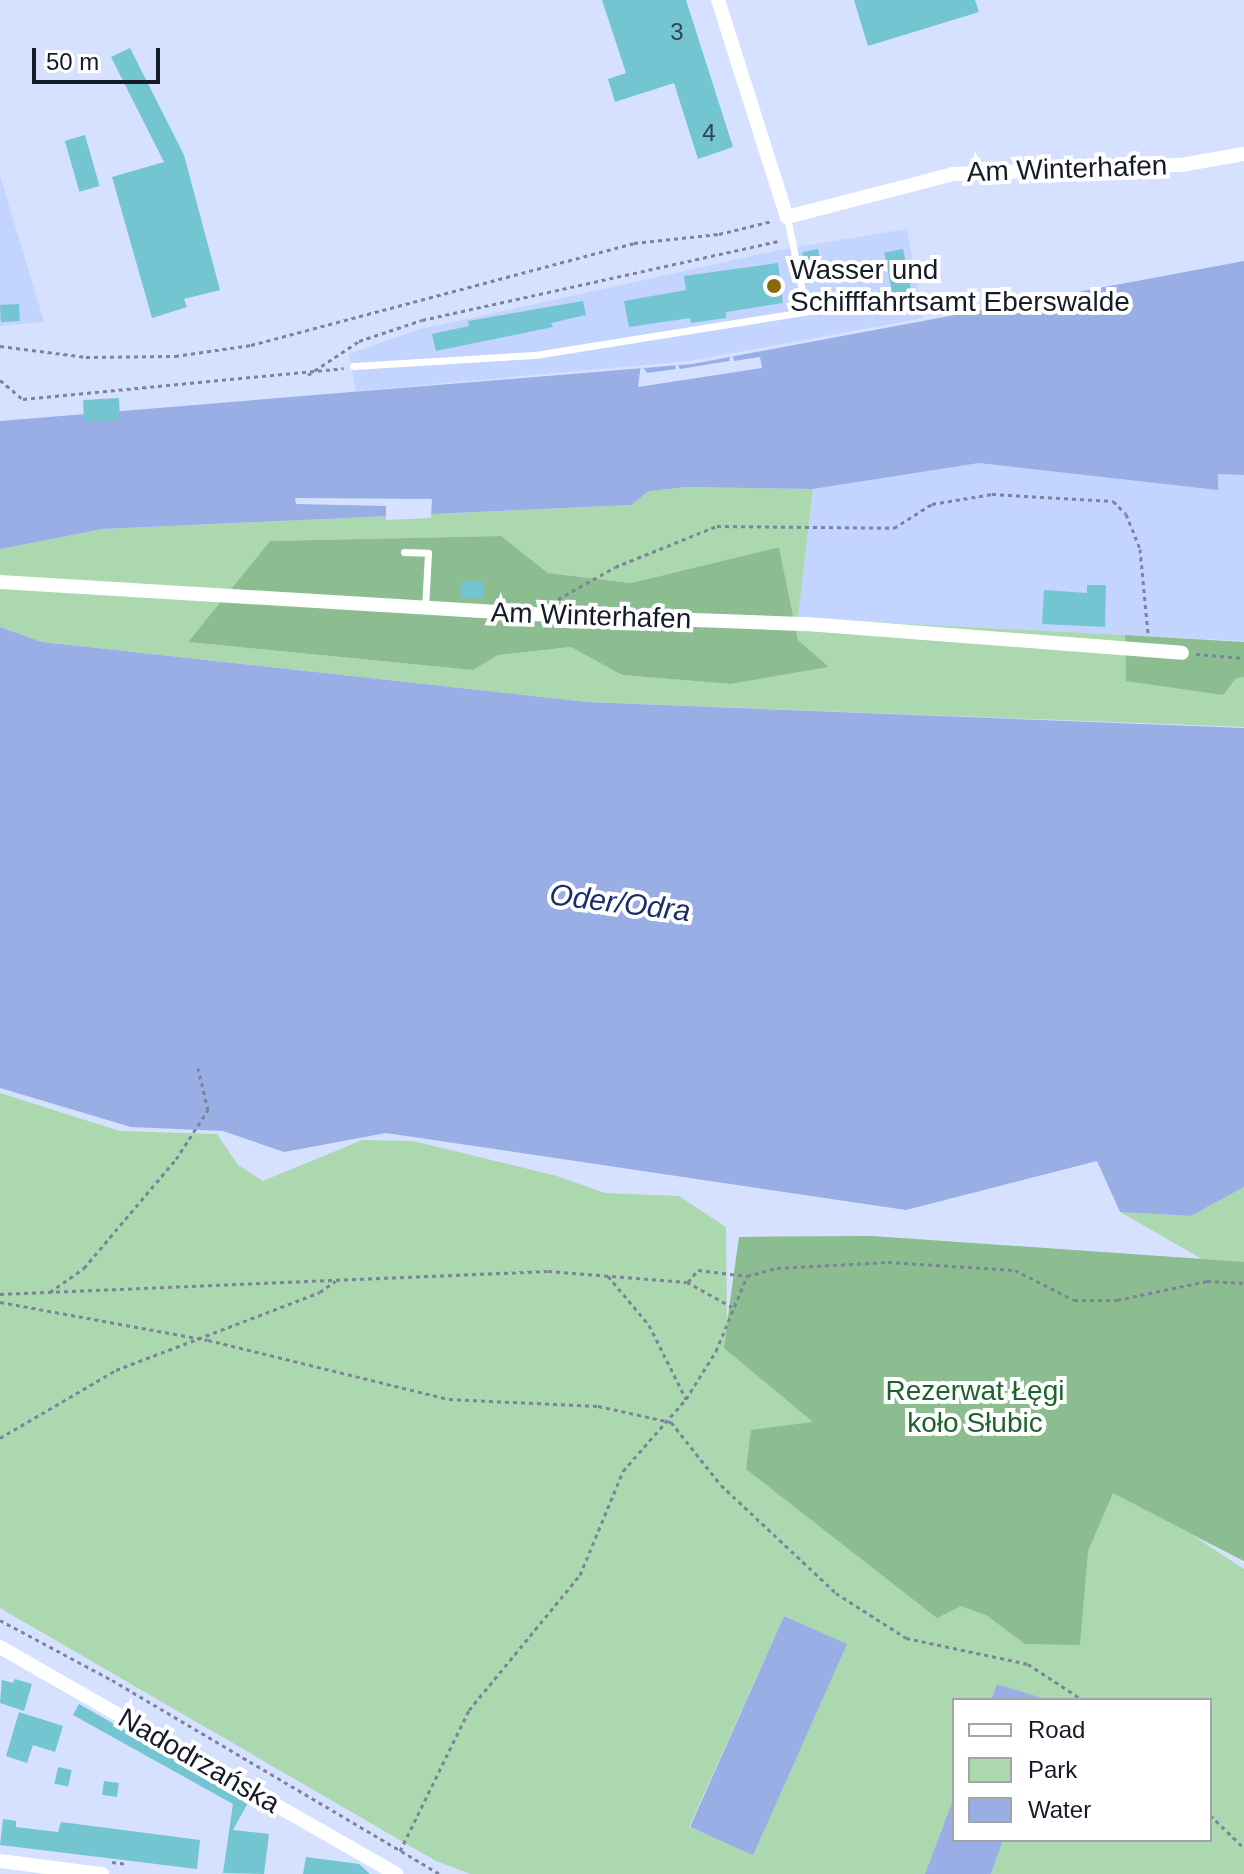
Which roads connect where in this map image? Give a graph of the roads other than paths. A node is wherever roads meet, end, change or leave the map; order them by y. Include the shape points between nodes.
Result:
1 (718, 0) edge
2 (1244, 154) edge
3 (787, 217) junction
4 (879, 300) dead end
5 (806, 310) junction
6 (353, 366) road end
7 (404, 552) dead end
8 (0, 582) edge
9 (425, 608) junction
10 (1182, 653) road end
11 (0, 1647) edge
12 (0, 1861) edge
13 (98, 1874) edge
14 (397, 1874) edge

1 - 3 street
2 - 3 street, Am Winterhafen via 1181,165 953,174
3 - 5 lane
4 - 5 lane
5 - 6 lane via 535,355
7 - 9 lane via 428,553
8 - 9 street, Am Winterhafen
9 - 10 street, Am Winterhafen via 807,624
11 - 14 street, Nadodrzańska
12 - 13 street

